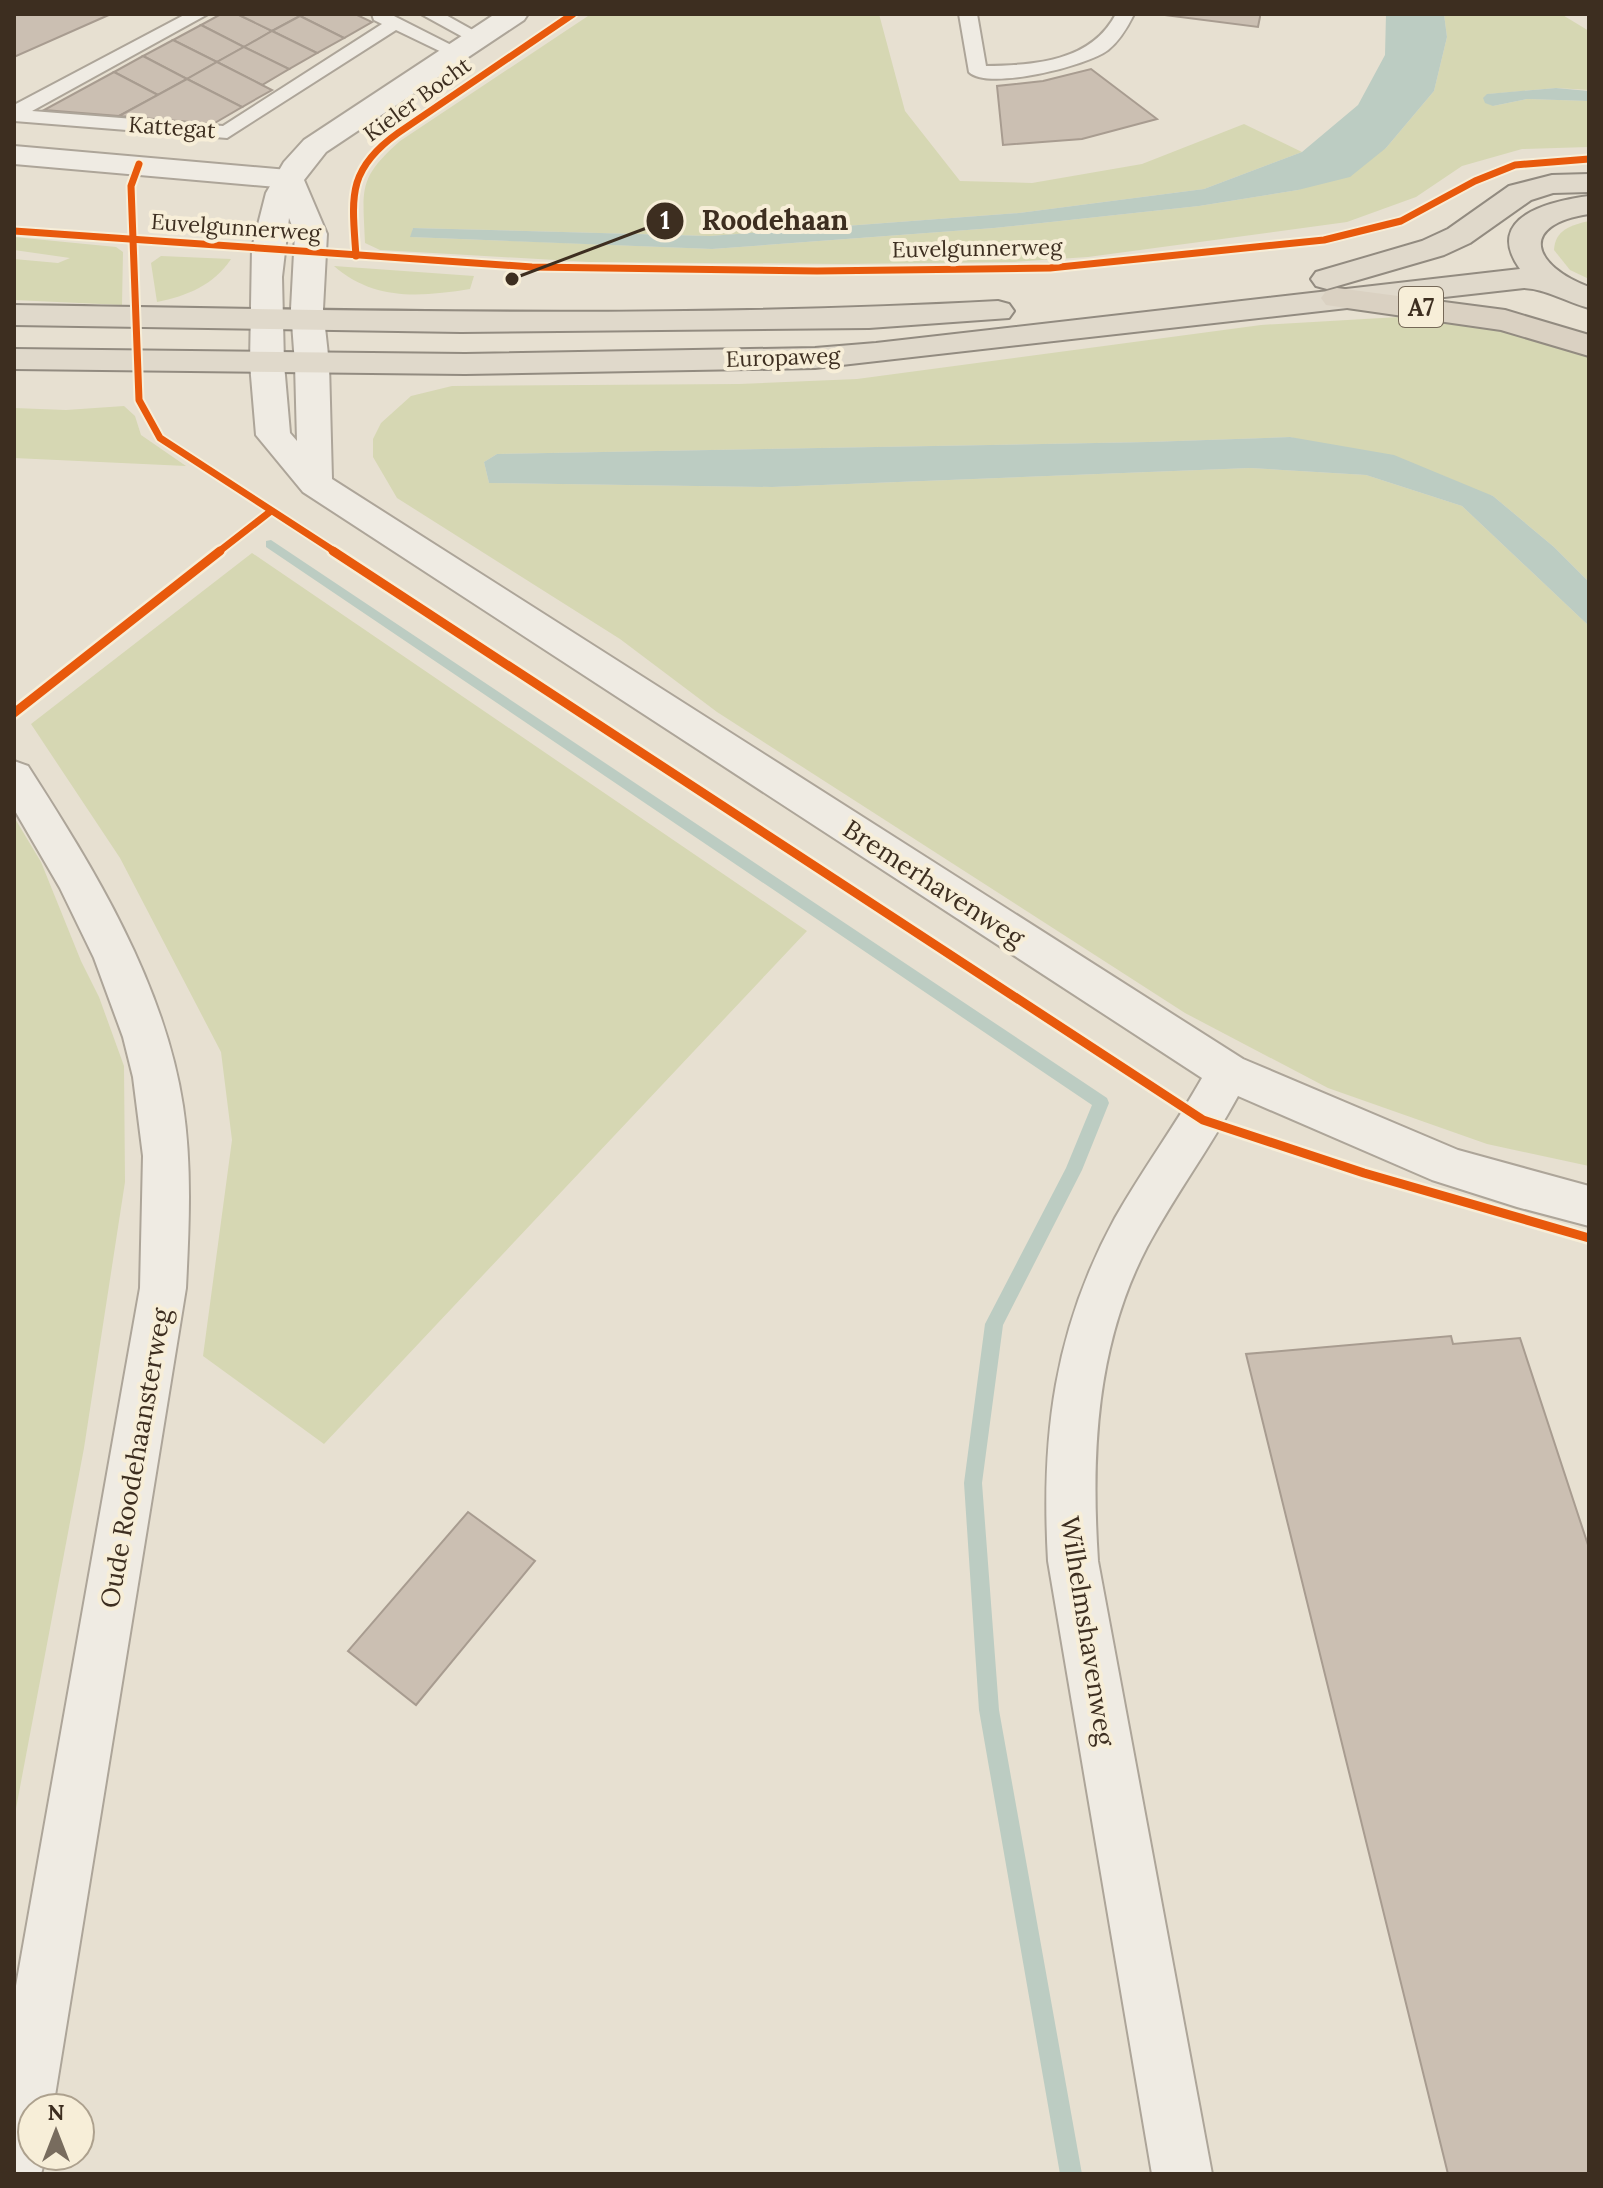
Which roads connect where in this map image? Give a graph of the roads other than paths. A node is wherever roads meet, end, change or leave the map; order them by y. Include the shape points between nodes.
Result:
1 (199, 14) edge
2 (376, 14) edge
3 (433, 14) edge
4 (514, 14) edge
5 (968, 14) edge
6 (1125, 14) edge
7 (395, 23) junction
8 (467, 45) junction
9 (14, 114) edge
10 (14, 155) edge
11 (288, 179) junction
12 (1589, 183) edge
13 (1589, 205) edge
14 (1524, 249) junction
15 (1547, 279) junction
16 (1329, 290) junction
17 (1589, 298) edge
18 (14, 315) edge
19 (268, 321) junction
20 (308, 322) junction
21 (1589, 346) edge
22 (14, 359) edge
23 (267, 364) junction
24 (312, 364) junction
25 (315, 484) junction
26 (14, 776) edge
27 (1228, 1072) junction
28 (1589, 1206) edge
29 (14, 2166) edge
30 (1182, 2174) edge

1 - 9 lane, Kattegat
2 - 7 lane
3 - 8 lane, Kieler Bocht
4 - 8 street, Kieler Bocht
5 - 6 lane via 978,72 1075,59 1116,33
7 - 8 lane
7 - 9 lane, Kattegat via 227,132
8 - 11 street, Kieler Bocht via 315,146
10 - 11 street, Kattegat
11 - 19 street, Kieler Bocht via 267,235
11 - 20 street via 311,234
12 - 16 highway via 1552,184 1520,193 1459,236
13 - 14 highway via 1544,214 1527,230
14 - 15 highway
14 - 16 highway, Europaweg
15 - 16 highway, Europaweg
15 - 17 highway
16 - 20 highway, Europaweg via 869,318
16 - 21 highway, A7 via 1505,320
16 - 24 highway, Europaweg via 815,358
18 - 19 highway, Europaweg
19 - 20 highway, Europaweg
19 - 23 street, Kieler Bocht
20 - 24 street
22 - 23 highway, Europaweg
23 - 24 highway, Europaweg
23 - 25 street, Bremerhavenweg via 273,435
24 - 25 street
25 - 27 street, Bremerhavenweg
26 - 29 street, Oude Roodehaansterweg via 69,864 132,1002 155,1077 168,1213 163,1288
27 - 28 street, Bremerhavenweg via 1448,1166
27 - 30 street, Wilhelmshavenweg via 1108,1279 1076,1385 1069,1441 1073,1561

